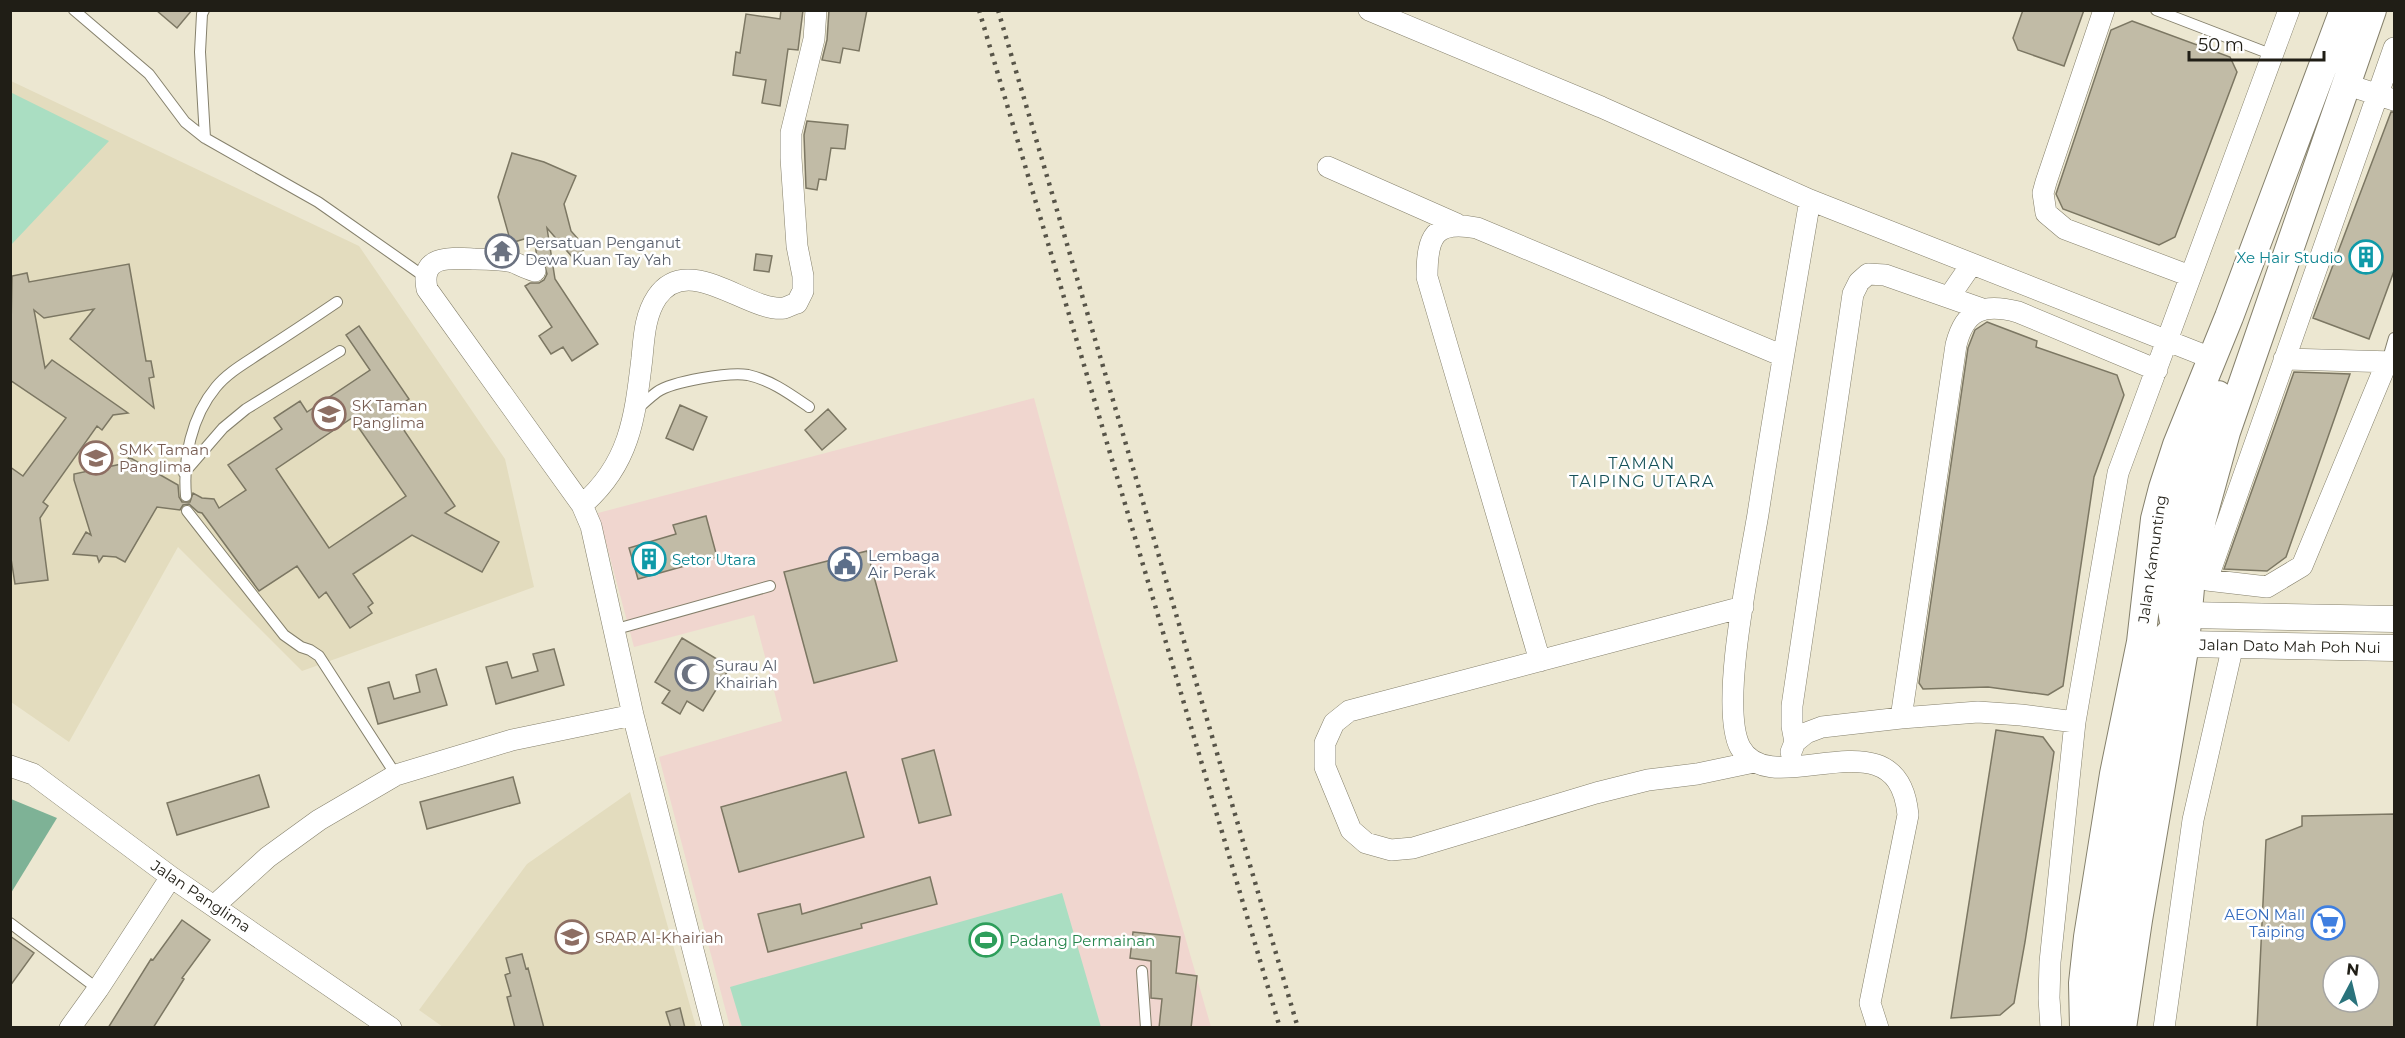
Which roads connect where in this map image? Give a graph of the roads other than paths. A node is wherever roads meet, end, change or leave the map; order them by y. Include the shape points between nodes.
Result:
1 (74, 10) edge
2 (204, 10) edge
3 (816, 10) edge
4 (1369, 10) edge
5 (2104, 10) edge
6 (2156, 10) edge
7 (2289, 10) edge
8 (2344, 10) edge
9 (2372, 10) edge
10 (2394, 48) edge
11 (2273, 55) junction
12 (2345, 84) junction
13 (2386, 97) edge
14 (205, 138) junction
15 (1328, 166) dead end
16 (1810, 200) junction
17 (1457, 224) junction
18 (1971, 265) junction
19 (535, 271) dead end
20 (2190, 276) junction
21 (425, 277) junction
22 (1949, 297) junction
23 (337, 302) dead end
24 (1982, 309) junction
25 (2229, 317) junction
26 (2394, 338) edge
27 (2166, 342) junction
28 (340, 351) dead end
29 (1783, 356) junction
30 (2211, 358) junction
31 (2284, 359) junction
32 (2391, 362) edge
33 (2157, 370) junction
34 (809, 407) dead end
35 (636, 410) junction
36 (184, 473) junction
37 (186, 496) dead end
38 (582, 505) junction
39 (187, 511) dead end
40 (770, 586) dead end
41 (1743, 607) junction
42 (2394, 619) edge
43 (2183, 628) junction
44 (613, 630) junction
45 (2233, 645) junction
46 (2394, 648) edge
47 (1540, 661) junction
48 (633, 715) junction
49 (1900, 718) junction
50 (2075, 722) junction
51 (1795, 742) junction
52 (1754, 762) junction
53 (10, 766) edge
54 (1788, 767) junction
55 (396, 775) junction
56 (171, 877) junction
57 (214, 906) junction
58 (10, 923) edge
59 (1143, 971) dead end
60 (98, 989) junction
61 (70, 1028) edge
62 (390, 1028) edge
63 (712, 1028) edge
64 (1146, 1028) edge
65 (1878, 1028) edge
66 (2051, 1028) edge
67 (2084, 1028) edge
68 (2099, 1028) edge
69 (2122, 1028) edge
70 (2164, 1028) edge

1 - 14 lane via 149,74 185,122
2 - 14 lane via 200,52
3 - 35 street via 814,39 791,133 803,291 797,303 784,308 771,307 715,285 691,280 672,283 659,294 645,327
4 - 16 street
5 - 20 street via 2046,182 2046,213 2065,229
6 - 11 lane
7 - 11 street
8 - 25 main road, Jalan Kamunting
9 - 12 main road
10 - 13 street
11 - 20 street
12 - 13 street
12 - 43 main road via 2226,432 2202,519
13 - 31 street
14 - 21 lane via 318,202
15 - 17 street
16 - 18 street
16 - 29 street
17 - 29 street via 1478,228
17 - 47 street via 1441,229 1431,241 1427,277
18 - 22 street
18 - 27 street
19 - 21 street via 495,259 450,258 429,267
20 - 27 street
21 - 38 street via 427,289
22 - 24 street
22 - 51 street via 1885,275 1868,274 1858,282 1853,294 1792,706
23 - 36 lane via 239,367 216,387 203,407 188,448
24 - 33 street via 2018,312
24 - 49 street via 1962,326 1956,345
25 - 30 main road, Jalan Kamunting
25 - 43 main road via 2229,353 2186,492 2170,584
26 - 32 lane
27 - 30 street
27 - 33 street
28 - 36 lane via 246,409 216,435
29 - 41 street
30 - 67 main road, Jalan Kamunting via 2177,445 2156,519 2141,642 2114,774 2088,937
31 - 32 street
31 - 32 street via 2207,580 2267,587 2302,566
33 - 50 street via 2118,473
34 - 35 lane via 778,386 748,375 724,375 672,385 658,391
35 - 38 street via 611,474
36 - 37 lane
38 - 44 street via 591,526
39 - 55 lane via 284,635 319,656
40 - 44 lane
41 - 47 street
41 - 52 street via 1732,710 1741,748
42 - 43 street, Jalan Dato Mah Poh Nui
43 - 45 street, Jalan Dato Mah Poh Nui
43 - 68 main road via 2163,641 2139,757
43 - 69 main road
44 - 48 street
45 - 46 street, Jalan Dato Mah Poh Nui
45 - 70 street via 2193,820
47 - 52 street via 1349,711 1334,723 1326,743 1325,767 1351,830 1366,843 1391,850 1413,848 1637,783
48 - 55 street via 512,740
48 - 63 street
49 - 50 street via 1978,712
49 - 51 street via 1822,727
50 - 66 street via 2050,962
51 - 54 street
52 - 54 street
53 - 56 street, Jalan Panglima via 33,774
54 - 65 street via 1865,761 1883,768 1906,795 1908,815 1870,1003
55 - 57 street via 319,820 268,857
56 - 57 street, Jalan Panglima
56 - 60 street
57 - 62 street, Jalan Panglima
58 - 60 lane
59 - 64 lane
60 - 61 street

